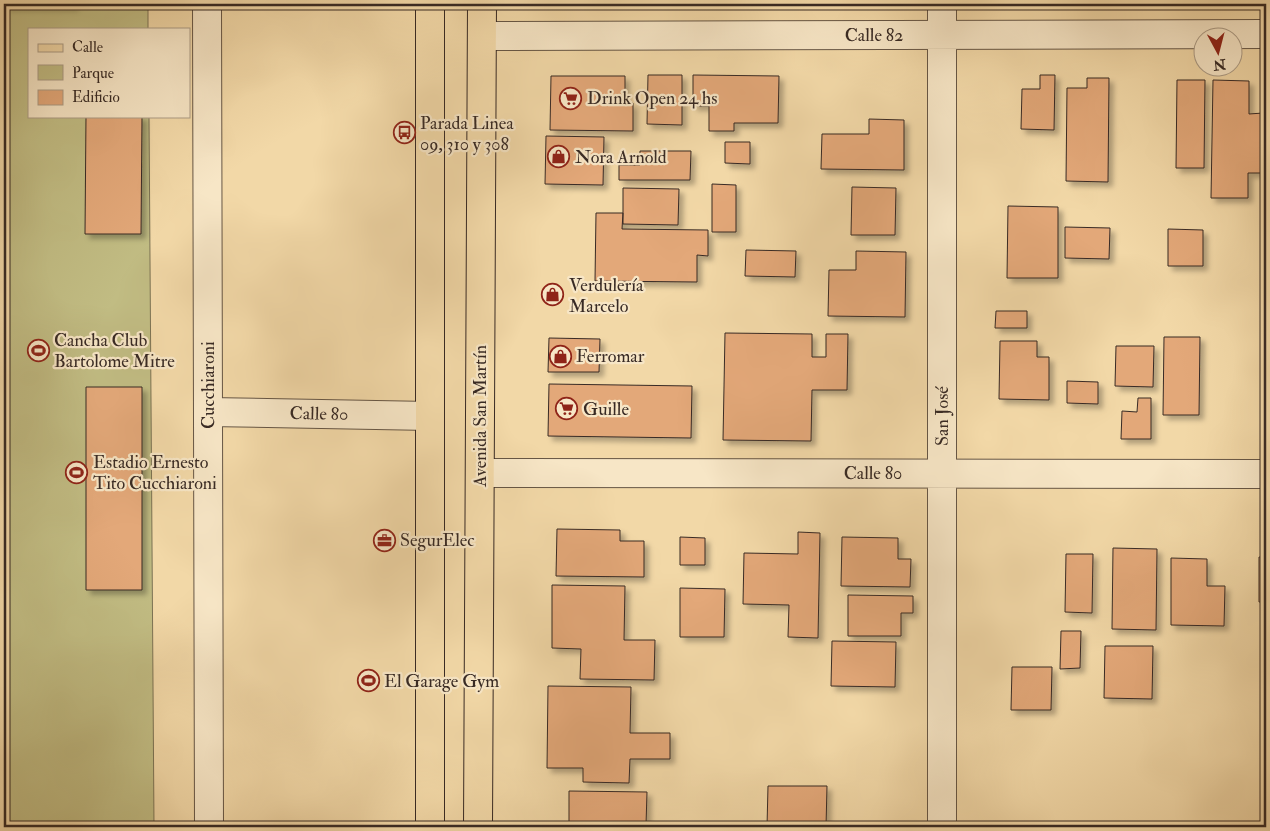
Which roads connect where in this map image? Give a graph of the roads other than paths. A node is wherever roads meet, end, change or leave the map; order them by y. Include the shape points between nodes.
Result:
1 (207, 4) edge
2 (430, 4) edge
3 (482, 4) edge
4 (942, 4) edge
5 (1266, 34) edge
6 (942, 35) junction
7 (482, 36) junction
8 (208, 412) junction
9 (430, 416) junction
10 (480, 473) junction
11 (942, 473) junction
12 (1266, 474) edge
13 (209, 827) edge
14 (430, 827) edge
15 (478, 827) edge
16 (942, 827) edge

1 - 8 street, Cucchiaroni
2 - 9 main road
3 - 7 main road, Avenida San Martín
4 - 6 street, San José
5 - 6 street, Calle 82
6 - 7 street, Calle 82
6 - 11 street, San José
7 - 10 main road, Avenida San Martín
8 - 9 street, Calle 80
8 - 13 street, Cucchiaroni
9 - 14 main road
10 - 11 street, Calle 80
10 - 15 main road, Avenida San Martín
11 - 12 street, Calle 80
11 - 16 street, San José

